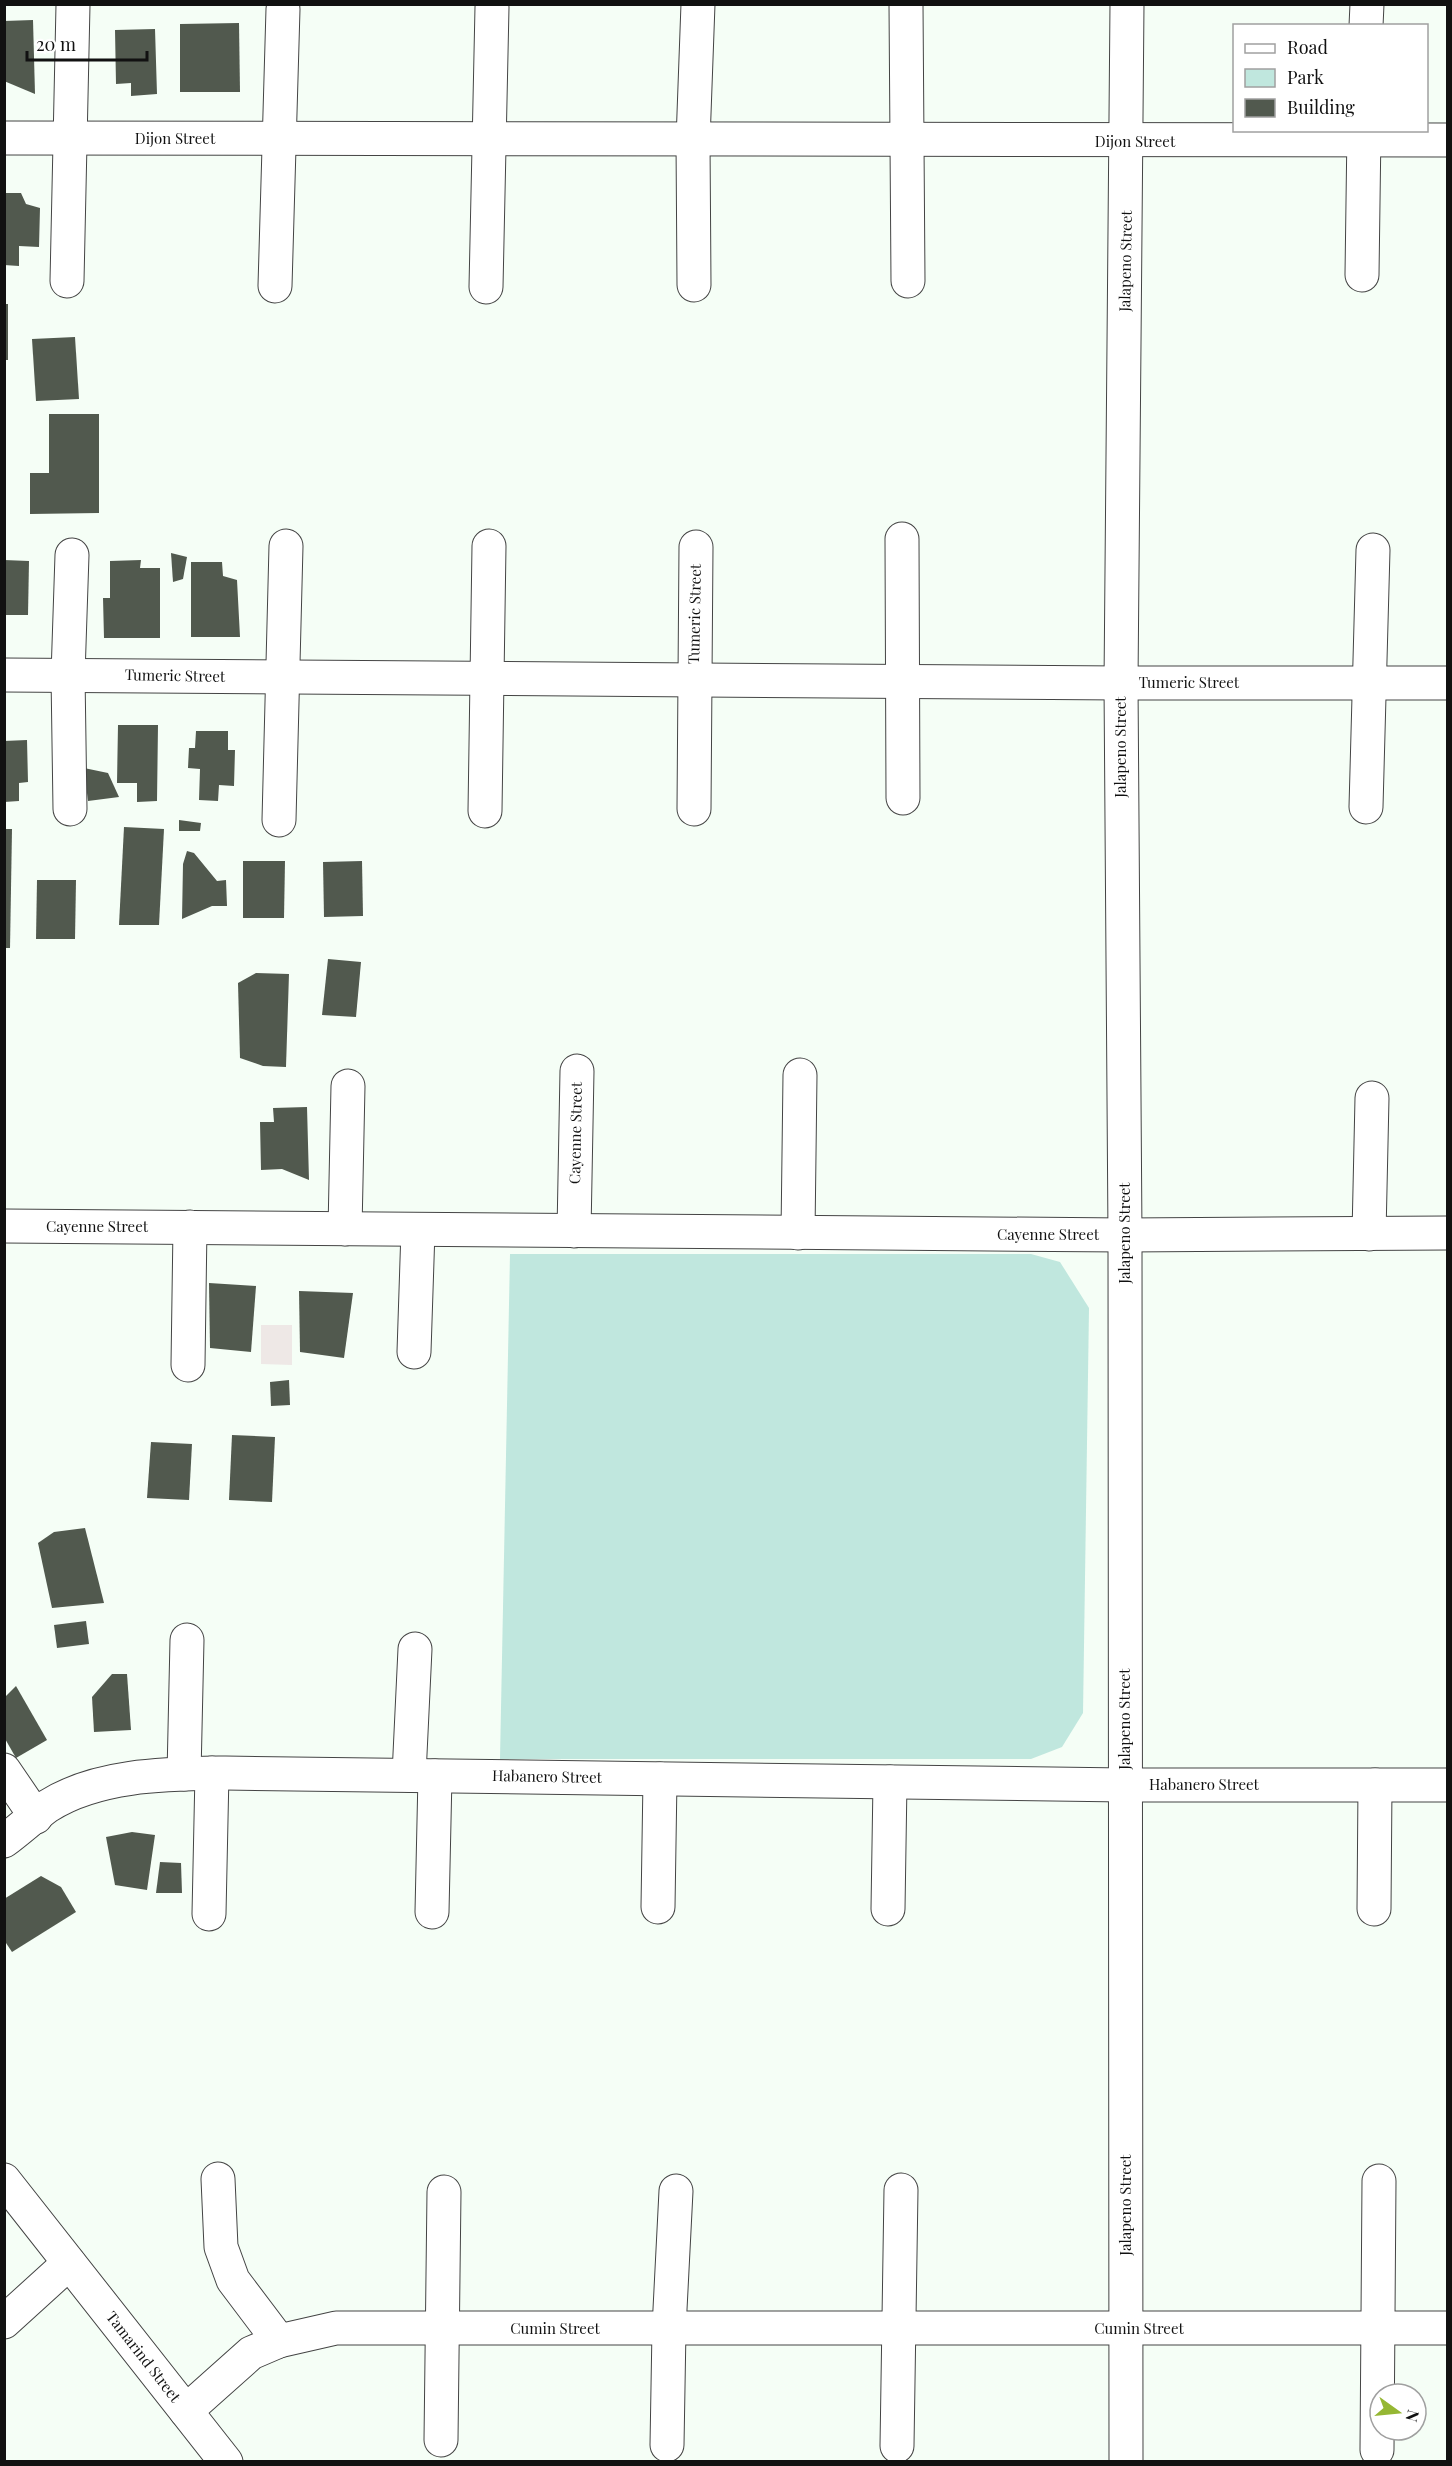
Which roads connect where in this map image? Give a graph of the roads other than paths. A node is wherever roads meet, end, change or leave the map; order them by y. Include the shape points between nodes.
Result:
1 (698, 4) edge
2 (906, 4) edge
3 (1127, 4) edge
4 (1367, 4) edge
5 (73, 5) edge
6 (492, 7) dead end
7 (283, 9) dead end
8 (1366, 24) edge
9 (1364, 136) edge
10 (4, 138) edge
11 (70, 139) junction
12 (280, 139) junction
13 (489, 140) junction
14 (1448, 140) edge
15 (693, 141) junction
16 (906, 141) junction
17 (1127, 142) junction
18 (1362, 275) dead end
19 (67, 281) dead end
20 (908, 281) dead end
21 (694, 285) dead end
22 (275, 286) dead end
23 (486, 287) dead end
24 (902, 539) dead end
25 (286, 546) dead end
26 (489, 546) dead end
27 (696, 547) dead end
28 (1373, 550) dead end
29 (72, 555) dead end
30 (4, 675) edge
31 (68, 675) junction
32 (281, 677) junction
33 (487, 679) junction
34 (694, 680) junction
35 (902, 682) junction
36 (1121, 683) junction
37 (1368, 683) junction
38 (1448, 683) edge
39 (903, 798) dead end
40 (1366, 807) dead end
41 (70, 809) dead end
42 (694, 809) dead end
43 (485, 811) dead end
44 (279, 820) dead end
45 (577, 1071) dead end
46 (800, 1075) dead end
47 (348, 1086) dead end
48 (1372, 1098) dead end
49 (4, 1226) edge
50 (190, 1227) junction
51 (345, 1229) junction
52 (418, 1230) junction
53 (574, 1231) junction
54 (798, 1233) junction
55 (1448, 1233) edge
56 (1369, 1234) junction
57 (1125, 1235) junction
58 (414, 1352) dead end
59 (188, 1365) dead end
60 (187, 1640) dead end
61 (415, 1650) dead end
62 (4, 1770) edge
63 (198, 1773) junction
64 (422, 1776) junction
65 (660, 1779) junction
66 (890, 1782) junction
67 (1125, 1785) junction
68 (1375, 1785) junction
69 (1448, 1785) edge
70 (36, 1816) junction
71 (4, 1841) edge
72 (658, 1906) dead end
73 (888, 1909) dead end
74 (1374, 1909) dead end
75 (432, 1912) dead end
76 (209, 1914) dead end
77 (218, 2179) dead end
78 (4, 2180) edge
79 (1379, 2181) dead end
80 (901, 2190) dead end
81 (676, 2191) dead end
82 (444, 2192) dead end
83 (69, 2263) junction
84 (4, 2322) edge
85 (899, 2328) junction
86 (1378, 2328) junction
87 (1448, 2328) edge
88 (442, 2329) junction
89 (669, 2329) junction
90 (1126, 2329) junction
91 (279, 2341) junction
92 (186, 2411) junction
93 (441, 2440) dead end
94 (668, 2445) dead end
95 (897, 2445) dead end
96 (1377, 2450) dead end
97 (216, 2458) edge
98 (1126, 2462) edge

1 - 15 street
2 - 16 street
3 - 17 street, Jalapeno Street
4 - 8 street
5 - 11 street
6 - 13 street
7 - 12 street
9 - 14 street, Dijon Street
9 - 17 street, Dijon Street
9 - 18 street
10 - 11 street, Dijon Street
11 - 12 street, Dijon Street
11 - 19 street
12 - 13 street, Dijon Street
12 - 22 street
13 - 15 street, Dijon Street
13 - 23 street
15 - 16 street, Dijon Street
15 - 21 street
16 - 17 street, Dijon Street
16 - 20 street
17 - 36 street, Jalapeno Street
24 - 35 street
25 - 32 street
26 - 33 street
27 - 34 street, Tumeric Street
28 - 37 street
29 - 31 street
30 - 31 street, Tumeric Street
31 - 32 street, Tumeric Street
31 - 41 street
32 - 33 street, Tumeric Street
32 - 44 street
33 - 34 street, Tumeric Street
33 - 43 street
34 - 35 street, Tumeric Street
34 - 42 street, Tumeric Street
35 - 36 street, Tumeric Street
35 - 39 street
36 - 37 street, Tumeric Street
36 - 57 street, Jalapeno Street
37 - 38 street, Tumeric Street
37 - 40 street
45 - 53 street, Cayenne Street
46 - 54 street
47 - 51 street
48 - 56 street
49 - 50 street, Cayenne Street
50 - 51 street, Cayenne Street
50 - 59 street
51 - 52 street, Cayenne Street
52 - 53 street, Cayenne Street
52 - 58 street
53 - 54 street, Cayenne Street
54 - 57 street, Cayenne Street
55 - 56 street, Cayenne Street
56 - 57 street, Cayenne Street
57 - 67 street, Jalapeno Street
60 - 63 street
61 - 64 street
62 - 70 street
63 - 64 street, Habanero Street
63 - 70 street, Habanero Street via 105,1782 50,1805
63 - 76 street
64 - 65 street, Habanero Street
64 - 75 street
65 - 66 street, Habanero Street
65 - 72 street
66 - 67 street, Habanero Street
66 - 73 street
67 - 68 street, Habanero Street
67 - 90 street, Jalapeno Street
68 - 69 street, Habanero Street
68 - 74 street
70 - 71 street, Habanero Street
77 - 91 street via 220,2247 233,2280
78 - 83 street, Tamarind Street
79 - 86 street
80 - 85 street
81 - 89 street
82 - 88 street
83 - 84 street
83 - 92 street, Tamarind Street
85 - 89 street, Cumin Street
85 - 90 street, Cumin Street
85 - 95 street
86 - 87 street, Cumin Street
86 - 90 street, Cumin Street
86 - 96 street
88 - 89 street, Cumin Street
88 - 91 street, Cumin Street via 336,2328
88 - 93 street
89 - 94 street
90 - 98 street, Jalapeno Street
91 - 92 street, Cumin Street via 251,2353
92 - 97 street, Tamarind Street

